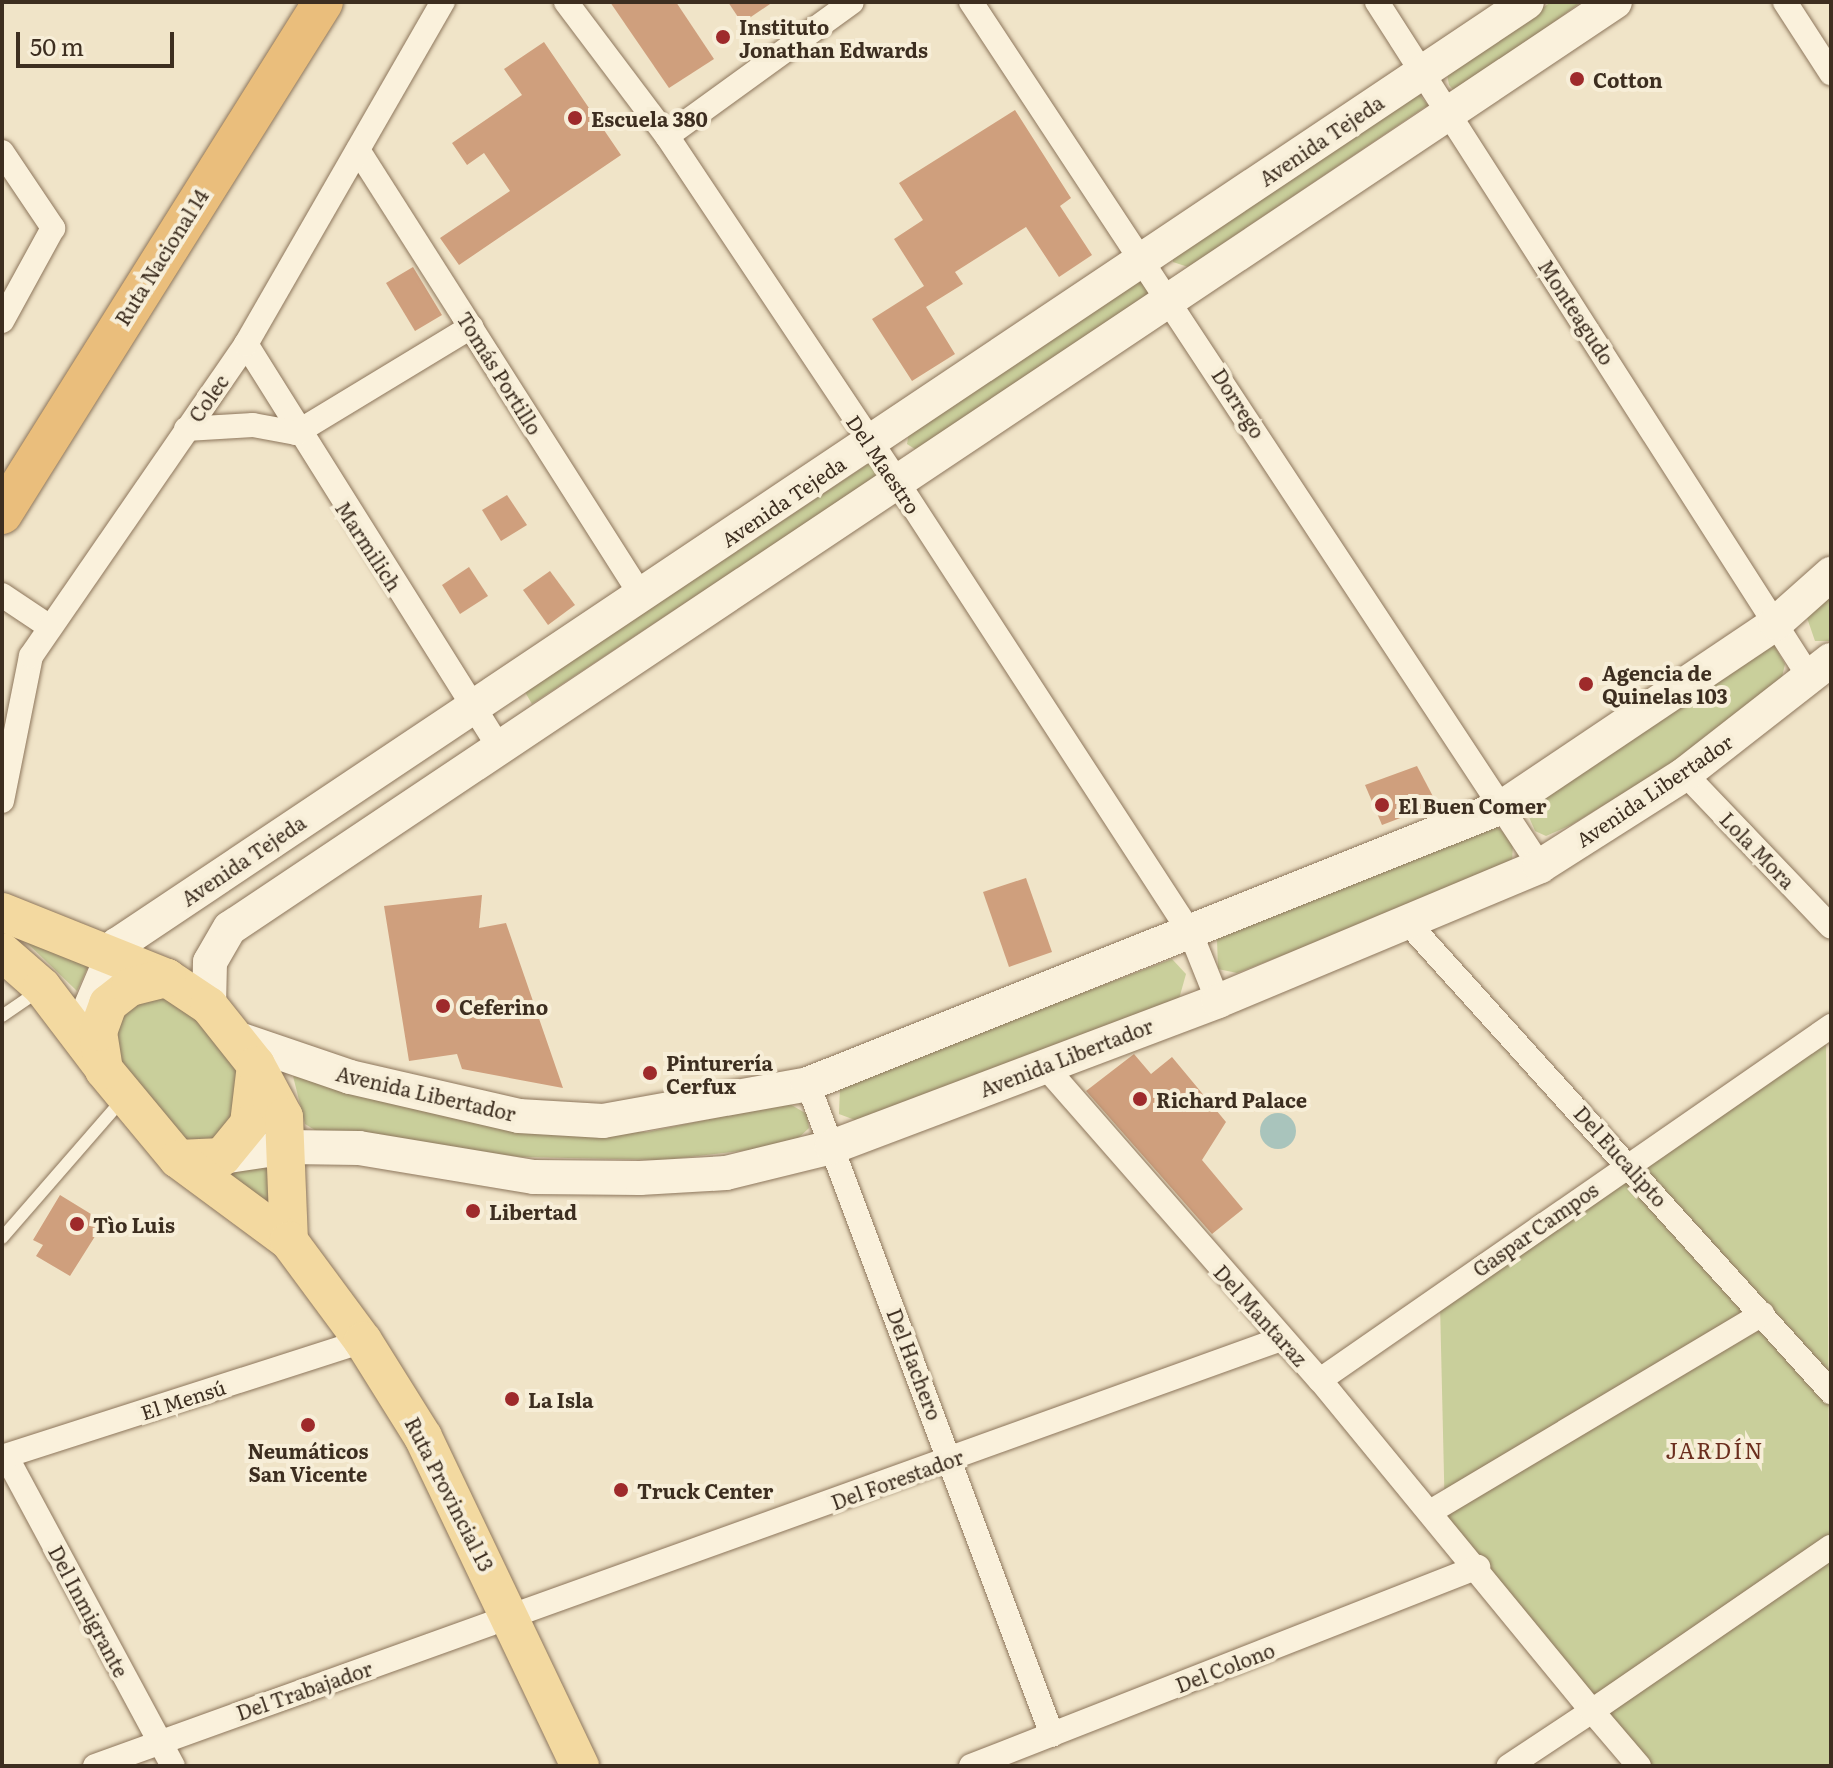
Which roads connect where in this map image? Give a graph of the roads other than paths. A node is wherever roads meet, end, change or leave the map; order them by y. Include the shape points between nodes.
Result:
1 (323, 2) edge
2 (443, 2) edge
3 (566, 2) edge
4 (852, 2) edge
5 (971, 2) edge
6 (1377, 2) edge
7 (1527, 2) edge
8 (1615, 2) edge
9 (1785, 2) edge
10 (1423, 72) junction
11 (1831, 73) edge
12 (1451, 114) junction
13 (667, 136) junction
14 (358, 150) junction
15 (2, 152) edge
16 (1144, 258) junction
17 (1170, 298) junction
18 (2, 321) edge
19 (471, 327) junction
20 (246, 344) junction
21 (186, 429) junction
22 (296, 433) junction
23 (870, 442) junction
24 (898, 483) junction
25 (2, 514) edge
26 (1831, 574) edge
27 (2, 595) edge
28 (641, 595) junction
29 (1776, 623) junction
30 (50, 627) junction
31 (1821, 669) edge
32 (473, 707) junction
33 (497, 744) junction
34 (1685, 774) junction
35 (2, 801) edge
36 (1504, 806) junction
37 (1540, 866) junction
38 (2, 912) edge
39 (1408, 923) junction
40 (1831, 927) edge
41 (1191, 934) junction
42 (2, 952) edge
43 (105, 958) junction
44 (167, 978) junction
45 (42, 987) junction
46 (1218, 1001) junction
47 (209, 1006) junction
48 (2, 1016) edge
49 (1831, 1026) edge
50 (80, 1032) junction
51 (248, 1052) junction
52 (1043, 1064) junction
53 (114, 1084) junction
54 (808, 1084) junction
55 (288, 1147) junction
56 (832, 1147) junction
57 (222, 1157) junction
58 (178, 1159) junction
59 (1628, 1164) junction
60 (2, 1238) edge
61 (289, 1241) junction
62 (1762, 1314) junction
63 (1281, 1339) junction
64 (363, 1341) junction
65 (1320, 1380) junction
66 (1831, 1392) edge
67 (4, 1456) edge
68 (952, 1459) junction
69 (1430, 1512) junction
70 (1831, 1547) edge
71 (1478, 1567) junction
72 (513, 1617) junction
73 (1592, 1711) junction
74 (1052, 1735) junction
75 (158, 1740) junction
76 (95, 1766) edge
77 (173, 1766) edge
78 (580, 1766) edge
79 (971, 1766) edge
80 (1509, 1766) edge
81 (1639, 1766) edge

1 - 25 highway, Ruta Nacional 14
2 - 14 street, Colec
3 - 13 street, Del Maestro
4 - 13 street
5 - 16 street, Dorrego
6 - 10 street, Monteagudo
7 - 10 main road, Avenida Tejeda
8 - 12 main road
9 - 11 street
10 - 12 street, Monteagudo
10 - 16 main road, Avenida Tejeda
12 - 17 main road
12 - 29 street, Monteagudo
13 - 23 street, Del Maestro
14 - 19 street, Tomás Portillo
14 - 20 street, Colec
15 - 18 street via 53,228
16 - 17 street, Dorrego
16 - 23 main road, Avenida Tejeda
17 - 24 main road
17 - 36 street, Dorrego
19 - 22 street
19 - 28 street, Tomás Portillo
20 - 21 street, Colec
20 - 22 street, Marmilich
21 - 22 street via 253,425
21 - 30 street, Colec
22 - 32 street, Marmilich
23 - 24 street, Del Maestro
23 - 28 main road, Avenida Tejeda
24 - 33 main road
24 - 41 street, Del Maestro
26 - 29 main road, Avenida Libertador
27 - 30 street
28 - 32 main road, Avenida Tejeda
29 - 31 street, Monteagudo
29 - 36 main road, Avenida Libertador
30 - 35 street, Colec via 31,656
31 - 34 main road, Avenida Libertador
32 - 33 street, Marmilich
32 - 43 main road, Avenida Tejeda
33 - 47 main road via 230,928 210,962
34 - 37 main road, Avenida Libertador
34 - 40 street, Lola Mora
36 - 37 street, Dorrego
36 - 41 main road, Avenida Libertador
37 - 39 main road, Avenida Libertador
38 - 43 main road
39 - 46 main road, Avenida Libertador
39 - 59 street, Del Eucalipto
41 - 46 street, Del Maestro
41 - 54 main road, Avenida Libertador
42 - 45 main road
43 - 44 main road
43 - 50 main road
44 - 47 main road
44 - 53 main road via 130,987 108,1004 98,1032
45 - 48 lane
45 - 50 main road
46 - 52 main road, Avenida Libertador
47 - 51 main road
49 - 59 street, Gaspar Campos
50 - 53 main road
51 - 54 main road, Avenida Libertador via 519,1116 634,1118
51 - 55 main road via 284,1117
51 - 57 main road via 249,1124
52 - 56 main road, Avenida Libertador
52 - 63 street, Del Mantaraz
53 - 58 main road
53 - 60 lane
54 - 56 street, Del Hachero
55 - 56 main road, Avenida Libertador via 359,1148 534,1177 640,1178 726,1173
55 - 57 main road, Avenida Libertador
55 - 61 main road
56 - 68 street, Del Hachero
57 - 58 main road
58 - 61 main road, Ruta Provincial 13
59 - 62 street, Del Eucalipto
59 - 65 street, Gaspar Campos
61 - 64 main road, Ruta Provincial 13
62 - 66 street, Del Eucalipto
62 - 69 street
63 - 65 street, Del Mantaraz
63 - 68 street, Del Forestador
64 - 67 street, El Mensú
64 - 72 main road, Ruta Provincial 13 via 423,1437
65 - 69 street, Del Mantaraz
67 - 75 street, Del Inmigrante
68 - 72 street, Del Forestador
68 - 74 street, Del Hachero
69 - 71 street, Del Mantaraz
70 - 73 street
71 - 73 street, Del Mantaraz
71 - 74 street, Del Colono
72 - 75 street, Del Trabajador
72 - 78 main road, Ruta Provincial 13
73 - 80 street
73 - 81 street, Del Mantaraz
74 - 79 street, Del Colono
75 - 76 street, Del Trabajador
75 - 77 street, Del Inmigrante

